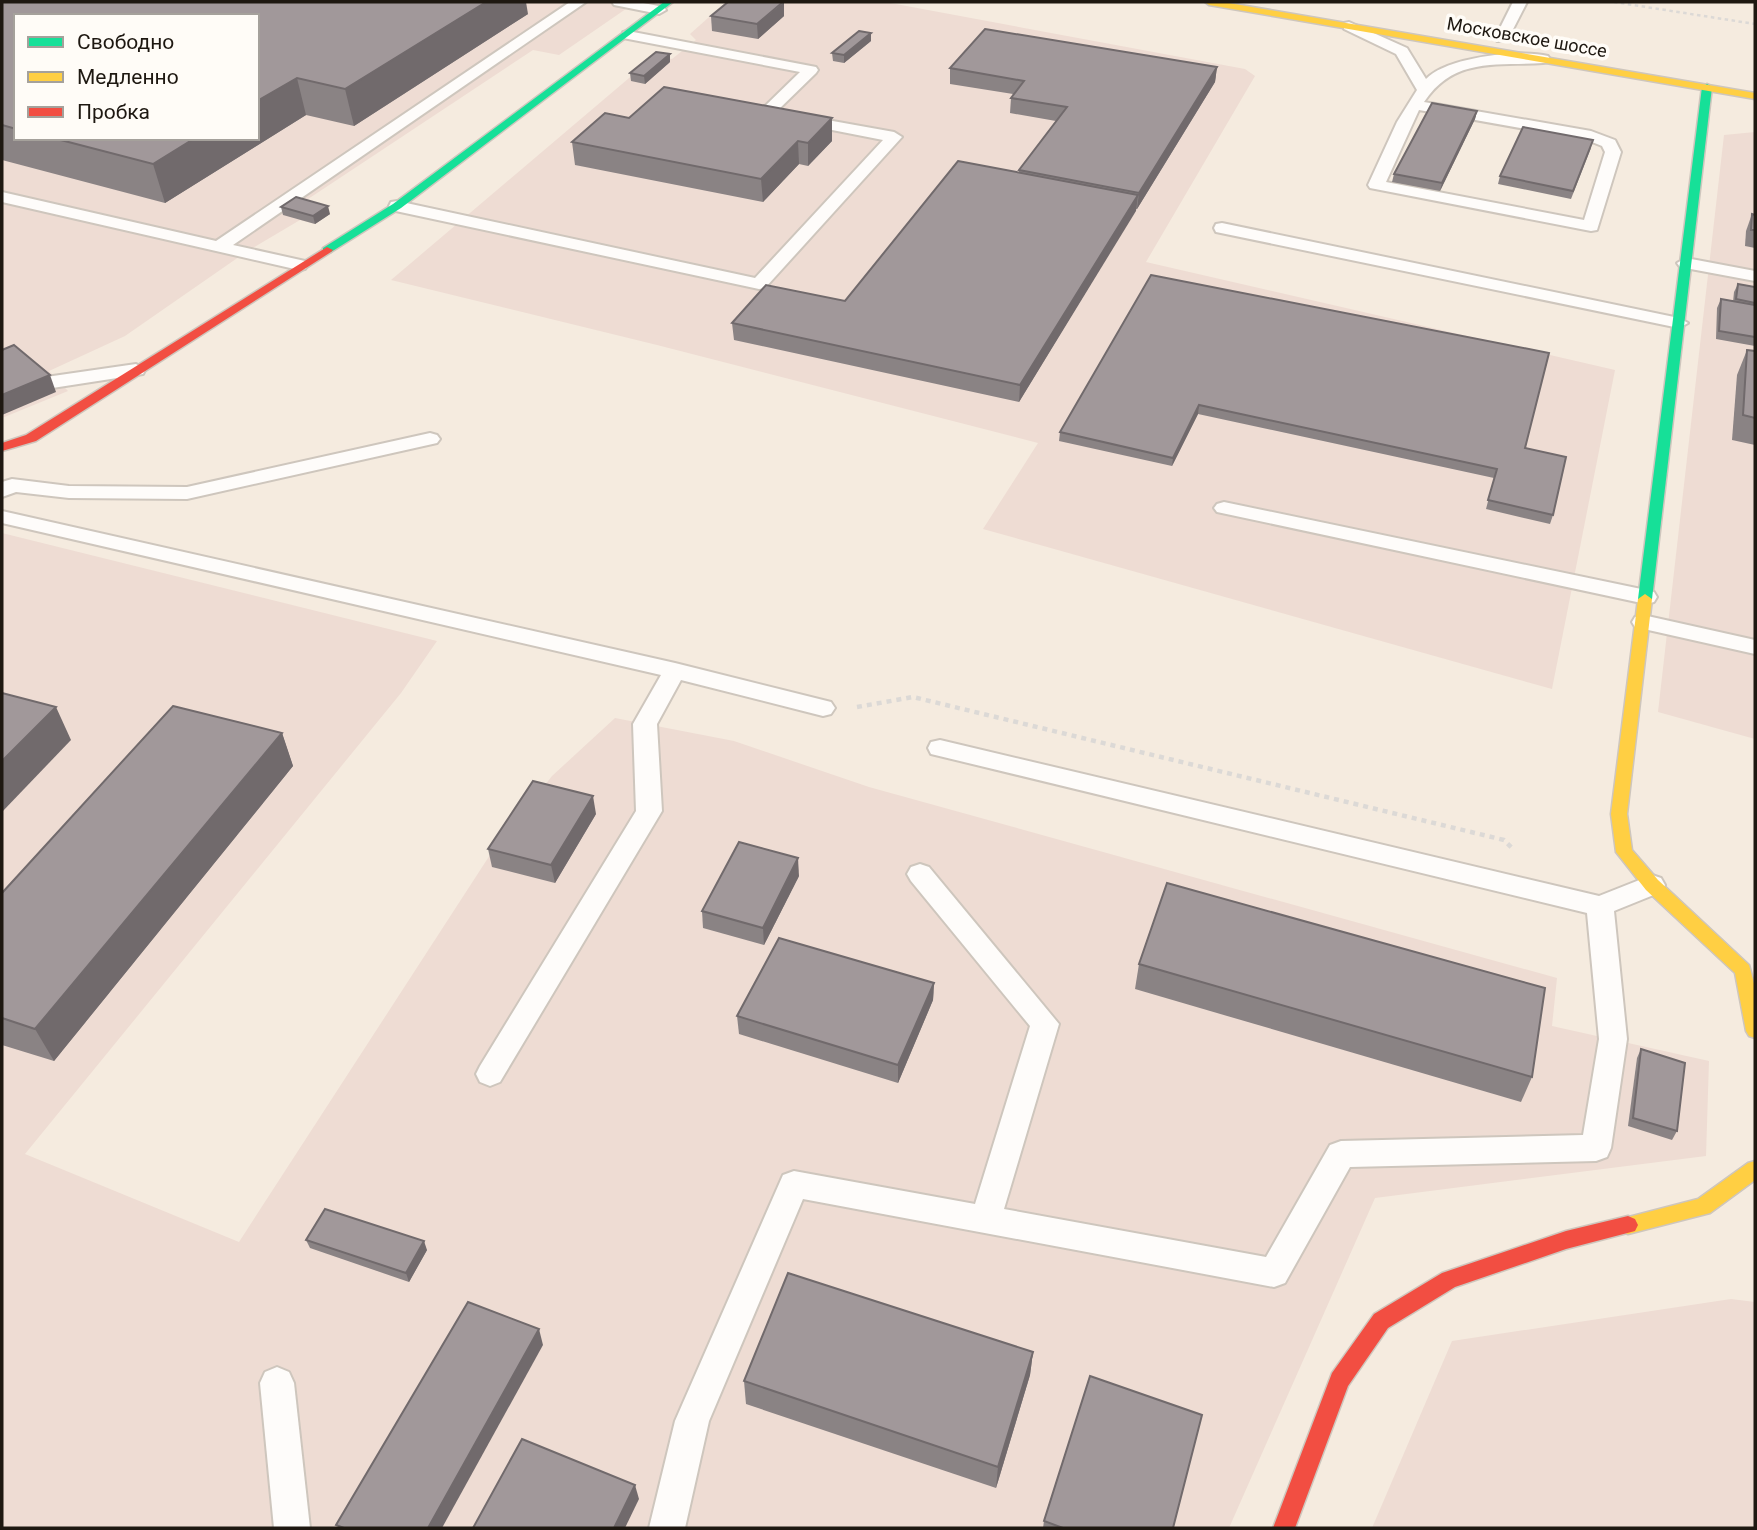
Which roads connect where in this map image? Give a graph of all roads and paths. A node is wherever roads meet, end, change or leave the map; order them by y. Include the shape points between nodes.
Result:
1 (579, 2) edge
2 (619, 2) edge
3 (1209, 2) edge
4 (1292, 2) edge
5 (1520, 2) edge
6 (1614, 2) edge
7 (664, 6) edge
8 (1755, 24) edge
9 (1349, 26) junction
10 (628, 35) junction
11 (1502, 38) junction
12 (1543, 59) junction
13 (1755, 80) edge
14 (1707, 87) junction
15 (1424, 89) junction
16 (1755, 96) edge
17 (1415, 105) junction
18 (2, 197) edge
19 (397, 206) junction
20 (1222, 228) dead end
21 (220, 246) junction
22 (1686, 263) junction
23 (299, 265) junction
24 (1755, 275) edge
25 (1679, 323) junction
26 (136, 370) junction
27 (46, 383) edge
28 (430, 439) dead end
29 (2, 447) edge
30 (2, 491) edge
31 (1224, 508) dead end
32 (2, 517) edge
33 (1646, 597) junction
34 (1643, 622) junction
35 (1755, 647) edge
36 (675, 671) junction
37 (823, 708) joint
38 (940, 748) dead end
39 (920, 874) dead end
40 (1507, 883) junction
41 (1652, 885) junction
42 (1600, 906) junction
43 (1749, 971) edge
44 (1755, 1031) edge
45 (490, 1074) dead end
46 (1755, 1169) edge
47 (985, 1220) junction
48 (277, 1383) dead end
49 (292, 1528) edge
50 (667, 1528) edge
51 (1284, 1528) edge

1 - 21 lane
2 - 7 lane
3 - 9 main road, Московское шоссе
4 - 11 main road, Московское шоссе
5 - 11 lane
6 - 8 path
7 - 10 main road
9 - 12 main road, Московское шоссе
9 - 15 lane via 1402,51
10 - 19 main road
10 - 19 lane via 811,70 766,113 894,137 760,284
11 - 13 main road, Московское шоссе
12 - 14 main road, Московское шоссе
12 - 15 lane via 1446,70
14 - 16 main road, Московское шоссе
14 - 22 main road
15 - 17 lane
17 - 17 lane via 1376,185 1591,226 1613,152 1609,143
18 - 21 lane
19 - 23 main road
20 - 25 lane
21 - 23 lane
22 - 24 lane
22 - 25 main road
23 - 26 main road
25 - 33 main road
26 - 27 lane
26 - 29 main road via 31,438
28 - 30 lane via 187,493 69,492 12,485
31 - 33 lane
32 - 36 lane
33 - 34 main road
34 - 35 lane
34 - 41 main road via 1619,814 1625,852
36 - 37 lane
36 - 45 lane via 645,724 649,811
37 - 40 path via 913,697 1504,840 1511,845
38 - 40 lane
39 - 47 lane via 1045,1024
40 - 42 lane
41 - 42 lane
41 - 43 main road
42 - 47 lane via 1613,1039 1596,1148 1341,1154 1274,1273
43 - 44 main road
46 - 51 main road via 1703,1207 1566,1240 1449,1280 1381,1321 1340,1380
47 - 50 lane via 794,1184 692,1421
48 - 49 lane

